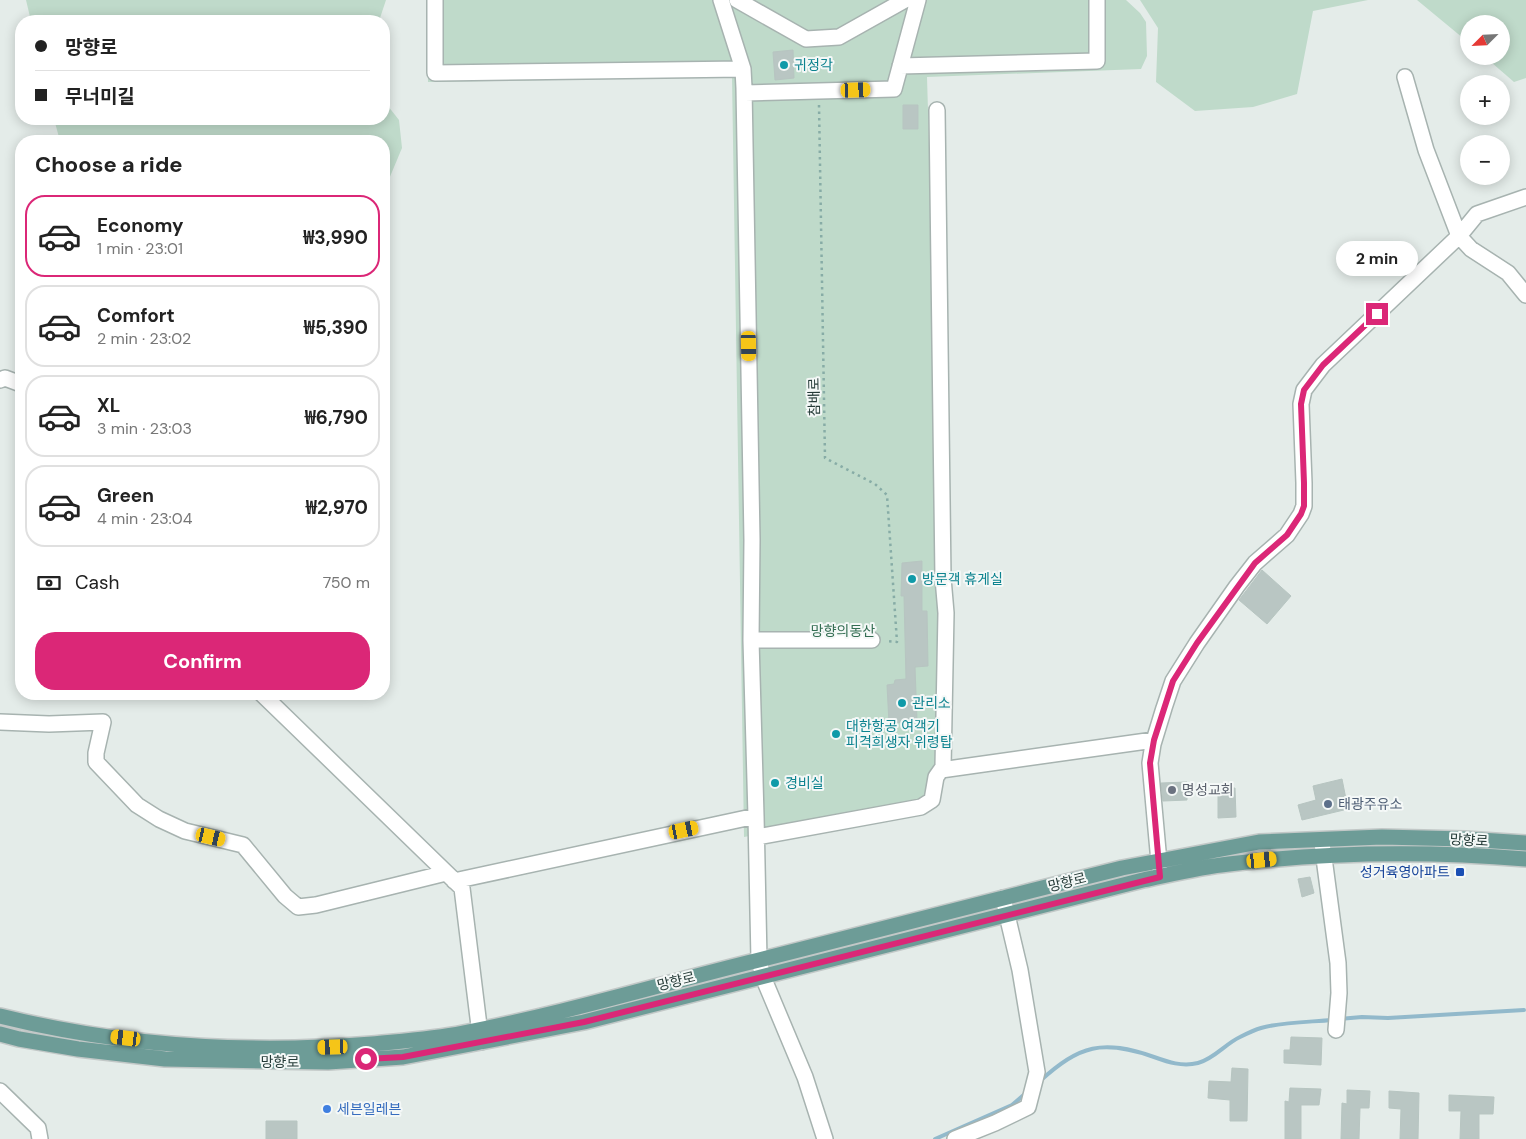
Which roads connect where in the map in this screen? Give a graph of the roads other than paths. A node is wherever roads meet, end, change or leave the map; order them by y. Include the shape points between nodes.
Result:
1 (435, 0) edge
2 (721, 0) edge
3 (737, 0) edge
4 (905, 0) edge
5 (918, 0) edge
6 (1097, 0) edge
7 (900, 66) junction
8 (743, 69) junction
9 (1404, 77) dead end
10 (745, 93) junction
11 (937, 110) dead end
12 (1526, 197) edge
13 (1459, 236) junction
14 (1526, 295) edge
15 (0, 380) edge
16 (15, 382) edge
17 (751, 640) junction
18 (872, 640) road end
19 (268, 700) edge
20 (0, 722) edge
21 (1154, 740) junction
22 (941, 770) junction
23 (756, 816) junction
24 (757, 837) junction
25 (1321, 840) junction
26 (1526, 843) edge
27 (1324, 856) junction
28 (1526, 859) edge
29 (1158, 861) junction
30 (450, 877) junction
31 (1160, 877) junction
32 (1003, 898) junction
33 (1008, 915) junction
34 (759, 960) junction
35 (763, 977) junction
36 (0, 1016) edge
37 (1336, 1030) dead end
38 (0, 1034) edge
39 (481, 1036) junction
40 (0, 1090) edge
41 (40, 1139) edge
42 (825, 1139) edge
43 (955, 1139) edge

1 - 8 street via 435,73
2 - 8 street
3 - 4 street via 806,39 839,37
5 - 7 street
6 - 7 street via 1097,61
7 - 10 street via 894,89
8 - 10 street
9 - 13 street via 1426,150
10 - 17 street
11 - 22 street via 946,613
12 - 13 street via 1477,214
13 - 14 street via 1471,249 1508,274
13 - 21 street via 1323,365 1304,390 1301,404 1304,506 1301,514 1287,535 1255,563 1197,643 1173,681
15 - 16 street via 5,378
17 - 18 street
17 - 23 street
19 - 30 street
20 - 30 street via 103,722 96,762 137,805 185,831 243,845 298,907
21 - 22 street
21 - 29 street via 1150,763
22 - 24 street via 936,777 932,800 921,807
23 - 24 street
23 - 30 street
24 - 34 street
25 - 26 main road, 망향로 via 1423,837
25 - 27 street
25 - 29 main road, 망향로 via 1259,842
27 - 28 main road, 망향로 via 1413,853
27 - 31 main road, 망향로 via 1228,864
27 - 37 street via 1338,963
29 - 31 street
29 - 32 main road, 망향로
30 - 39 street via 462,888
31 - 33 main road, 망향로
32 - 33 street
32 - 34 main road, 망향로
33 - 35 main road, 망향로
33 - 43 street via 1037,1072 1034,1087 1028,1107
34 - 35 street
34 - 39 main road, 망향로 via 566,1010
35 - 39 main road, 망향로 via 584,1022
35 - 42 street via 805,1077
36 - 39 main road, 망향로 via 108,1036 238,1048 333,1047
38 - 39 main road, 망향로 via 78,1049 165,1059 249,1062 328,1062 403,1057
40 - 41 street via 38,1128

